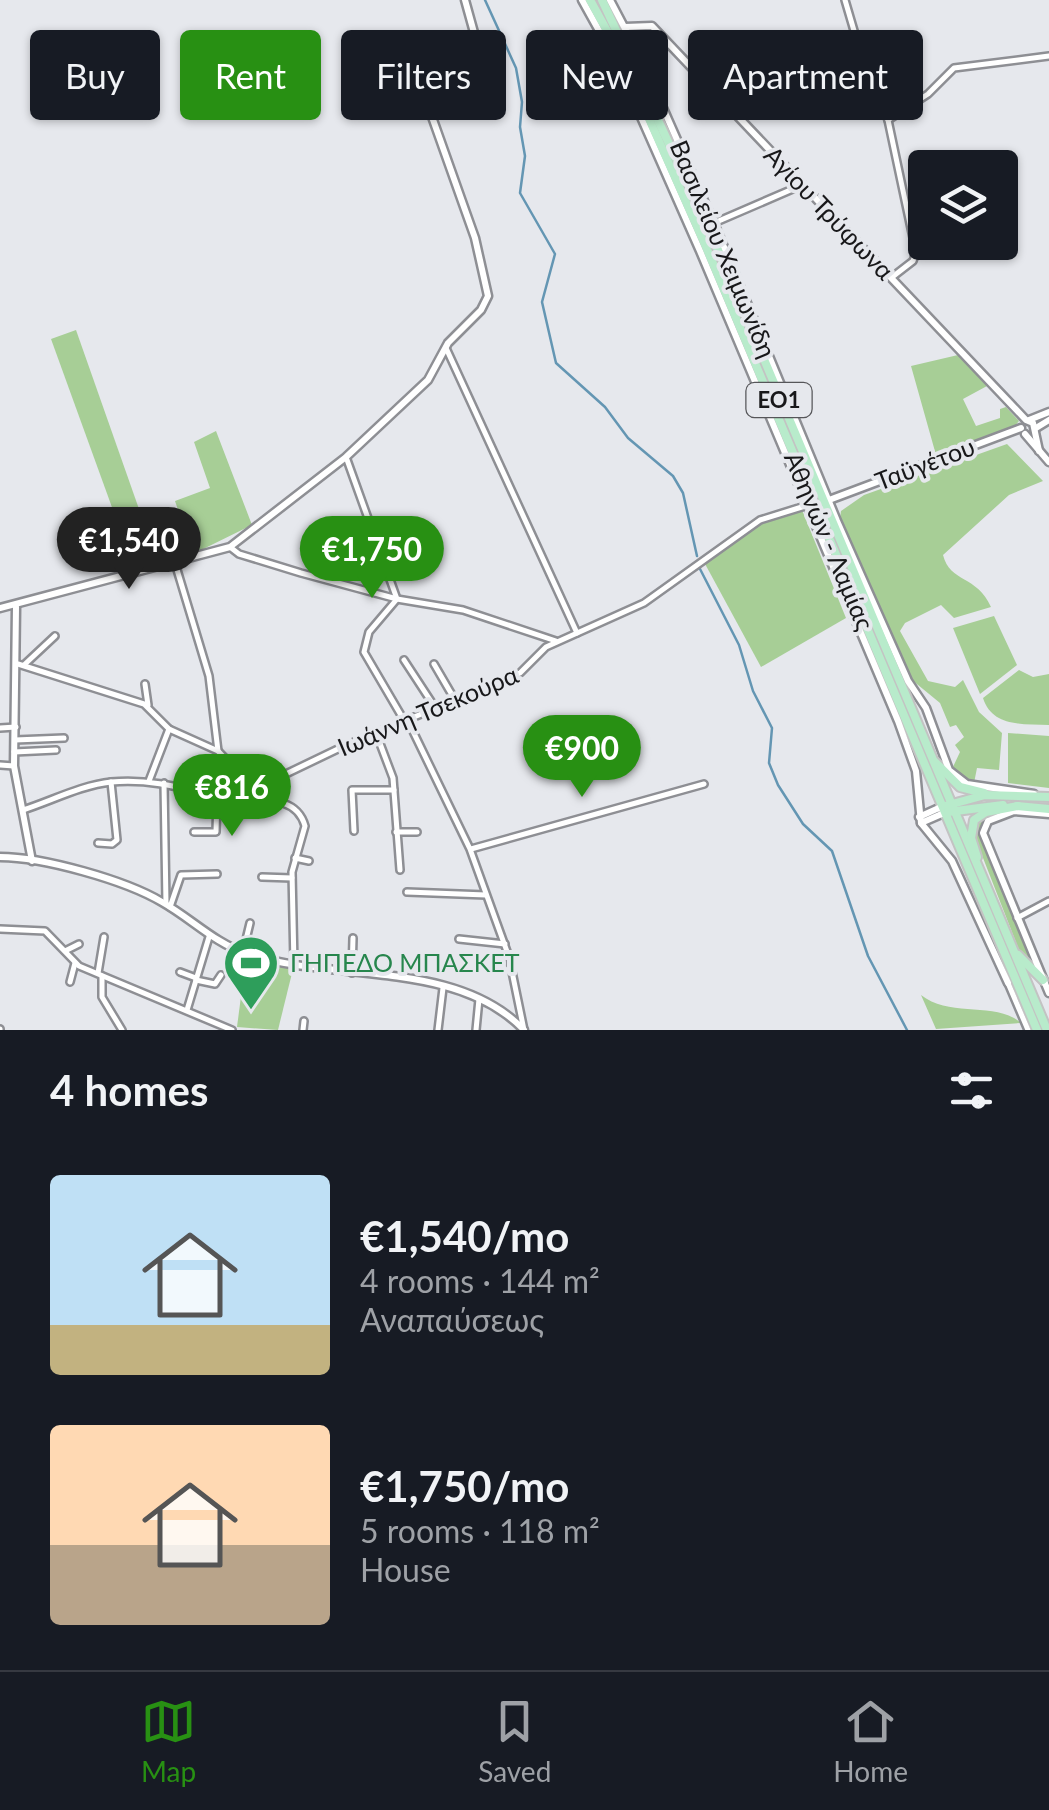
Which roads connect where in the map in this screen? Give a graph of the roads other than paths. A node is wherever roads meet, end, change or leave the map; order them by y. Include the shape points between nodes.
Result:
1 (465, 0) edge
2 (582, 0) edge
3 (590, 0) edge
4 (602, 0) edge
5 (610, 0) edge
6 (845, 0) edge
7 (625, 26) junction
8 (854, 30) edge
9 (1049, 56) edge
10 (923, 97) edge
11 (888, 120) edge
12 (802, 185) junction
13 (714, 224) junction
14 (891, 278) junction
15 (446, 348) junction
16 (1049, 416) edge
17 (1028, 420) junction
18 (1029, 431) junction
19 (346, 458) junction
20 (1049, 462) edge
21 (829, 500) junction
22 (805, 506) junction
23 (230, 546) junction
24 (176, 563) junction
25 (396, 599) junction
26 (16, 607) junction
27 (0, 608) edge
28 (577, 634) junction
29 (55, 636) dead end
30 (556, 642) junction
31 (404, 660) dead end
32 (21, 664) junction
33 (434, 664) dead end
34 (145, 684) dead end
35 (455, 700) junction
36 (148, 706) junction
37 (436, 709) junction
38 (406, 722) junction
39 (0, 728) edge
40 (16, 728) junction
41 (169, 730) junction
42 (376, 734) junction
43 (64, 738) dead end
44 (15, 740) junction
45 (56, 750) dead end
46 (14, 752) junction
47 (218, 752) junction
48 (929, 754) junction
49 (0, 764) edge
50 (14, 766) junction
51 (112, 782) junction
52 (149, 782) junction
53 (164, 783) junction
54 (704, 784) dead end
55 (394, 790) junction
56 (256, 794) junction
57 (998, 794) junction
58 (217, 796) junction
59 (1047, 797) edge
60 (1018, 806) junction
61 (947, 809) junction
62 (23, 810) junction
63 (1049, 811) edge
64 (920, 820) junction
65 (354, 831) dead end
66 (194, 832) dead end
67 (396, 832) junction
68 (417, 832) dead end
69 (98, 843) dead end
70 (470, 850) junction
71 (0, 857) edge
72 (295, 858) junction
73 (32, 860) junction
74 (308, 862) dead end
75 (400, 870) dead end
76 (217, 874) dead end
77 (262, 877) dead end
78 (292, 878) junction
79 (406, 892) dead end
80 (486, 895) junction
81 (1049, 901) edge
82 (168, 905) junction
83 (993, 909) junction
84 (1018, 918) junction
85 (250, 923) dead end
86 (1000, 924) junction
87 (0, 929) edge
88 (104, 937) dead end
89 (209, 937) junction
90 (352, 938) dead end
91 (459, 939) dead end
92 (80, 944) dead end
93 (504, 944) junction
94 (65, 951) junction
95 (243, 952) junction
96 (75, 963) junction
97 (294, 965) junction
98 (180, 972) dead end
99 (352, 973) junction
100 (100, 974) junction
101 (221, 975) dead end
102 (1046, 978) edge
103 (196, 979) junction
104 (70, 982) dead end
105 (1008, 983) joint
106 (444, 988) junction
107 (1049, 993) edge
108 (479, 999) junction
109 (187, 1010) junction
110 (304, 1020) dead end
111 (220, 1028) edge
112 (122, 1030) edge
113 (232, 1030) edge
114 (304, 1030) edge
115 (438, 1030) edge
116 (476, 1030) edge
117 (524, 1030) edge
118 (1028, 1030) edge
119 (1037, 1030) edge
120 (1047, 1030) edge

1 - 15 street via 478,47 428,72 420,83 488,288 486,303
2 - 22 street via 700,250
3 - 61 main road, Αθηνών - Λαμίας / ΕΟ1 via 706,247
4 - 48 main road, Αθηνών - Λαμίας / ΕΟ1 via 712,236
5 - 7 street, Βασιλείου Χειμωνίδη
6 - 8 street
7 - 12 street, Αγίου Τρύφωνα via 652,26
7 - 13 street, Βασιλείου Χειμωνίδη
9 - 10 street via 954,68
11 - 14 street via 916,252
12 - 13 street
12 - 14 street, Αγίου Τρύφωνα
13 - 21 street, Βασιλείου Χειμωνίδη
14 - 17 street, Αγίου Τρύφωνα
15 - 19 street via 428,380
15 - 28 street
16 - 17 street, Ταϋγέτου
16 - 18 street, Ταϋγέτου
17 - 18 street
18 - 20 street
18 - 21 street, Ταϋγέτου
19 - 23 street
19 - 25 street
21 - 59 street, Βασιλείου Χειμωνίδη via 952,775 967,784
22 - 28 street, Ιωάννη Τσεκούρα via 760,520 644,603
22 - 64 street via 910,751
23 - 24 street
23 - 25 street
24 - 26 street
24 - 47 street via 209,676
25 - 30 street via 462,610
25 - 38 street via 363,646
26 - 27 street
26 - 32 street
28 - 30 street, Ιωάννη Τσεκούρα
29 - 32 street
30 - 35 street, Ιωάννη Τσεκούρα via 520,673
31 - 37 street
32 - 36 street
32 - 40 street
33 - 35 street
34 - 36 street
35 - 37 street, Ιωάννη Τσεκούρα
36 - 41 street
37 - 38 street, Ιωάννη Τσεκούρα
38 - 42 street, Ιωάννη Τσεκούρα
38 - 70 street
39 - 40 street
40 - 44 street
41 - 47 street
41 - 52 street
42 - 55 street
42 - 56 street, Ιωάννη Τσεκούρα
43 - 44 street
44 - 46 street
45 - 46 street
46 - 50 street
47 - 56 street
48 - 57 main road via 960,788
48 - 61 main road, Αθηνών - Λαμίας / ΕΟ1
49 - 50 street
50 - 62 street
51 - 52 street, Ιωάννη Τσεκούρα
51 - 62 street, Ιωάννη Τσεκούρα
51 - 69 street via 117,840
52 - 53 street, Ιωάννη Τσεκούρα
53 - 58 street, Ιωάννη Τσεκούρα
53 - 82 street
54 - 70 street
55 - 65 street via 352,790
55 - 67 street
56 - 58 street, Ιωάννη Τσεκούρα
56 - 72 street via 303,818
57 - 59 main road
57 - 61 main road
58 - 66 street via 216,832
60 - 61 main road
60 - 63 main road
60 - 83 main road via 982,814 971,830
61 - 64 street
61 - 83 main road, Αθηνών - Λαμίας / ΕΟ1
61 - 119 main road, Αθηνών - Λαμίας / ΕΟ1
62 - 73 street
63 - 84 street via 1014,811 984,827
64 - 105 street via 952,861
67 - 68 street
67 - 75 street
70 - 80 street
71 - 73 street
72 - 74 street
72 - 78 street
73 - 82 street
76 - 82 street via 181,875
77 - 78 street
78 - 97 street
79 - 80 street
80 - 93 street
81 - 84 street
82 - 89 street
83 - 86 main road, Αθηνών - Λαμίας / ΕΟ1
84 - 102 street
85 - 95 street
86 - 102 main road via 1024,964
86 - 120 main road, Αθηνών - Λαμίας / ΕΟ1
87 - 94 street via 45,930
88 - 100 street
89 - 95 street
89 - 103 street
90 - 99 street
91 - 93 street
92 - 94 street
93 - 117 street
94 - 96 street
95 - 97 street
96 - 100 street
96 - 104 street
97 - 99 street
98 - 103 street
99 - 106 street
100 - 109 street
100 - 112 street via 102,997
101 - 103 street via 214,984
102 - 107 street
103 - 109 street
105 - 118 street
106 - 108 street
106 - 115 street
108 - 116 street
108 - 117 street
109 - 111 street
110 - 114 street
111 - 113 street

